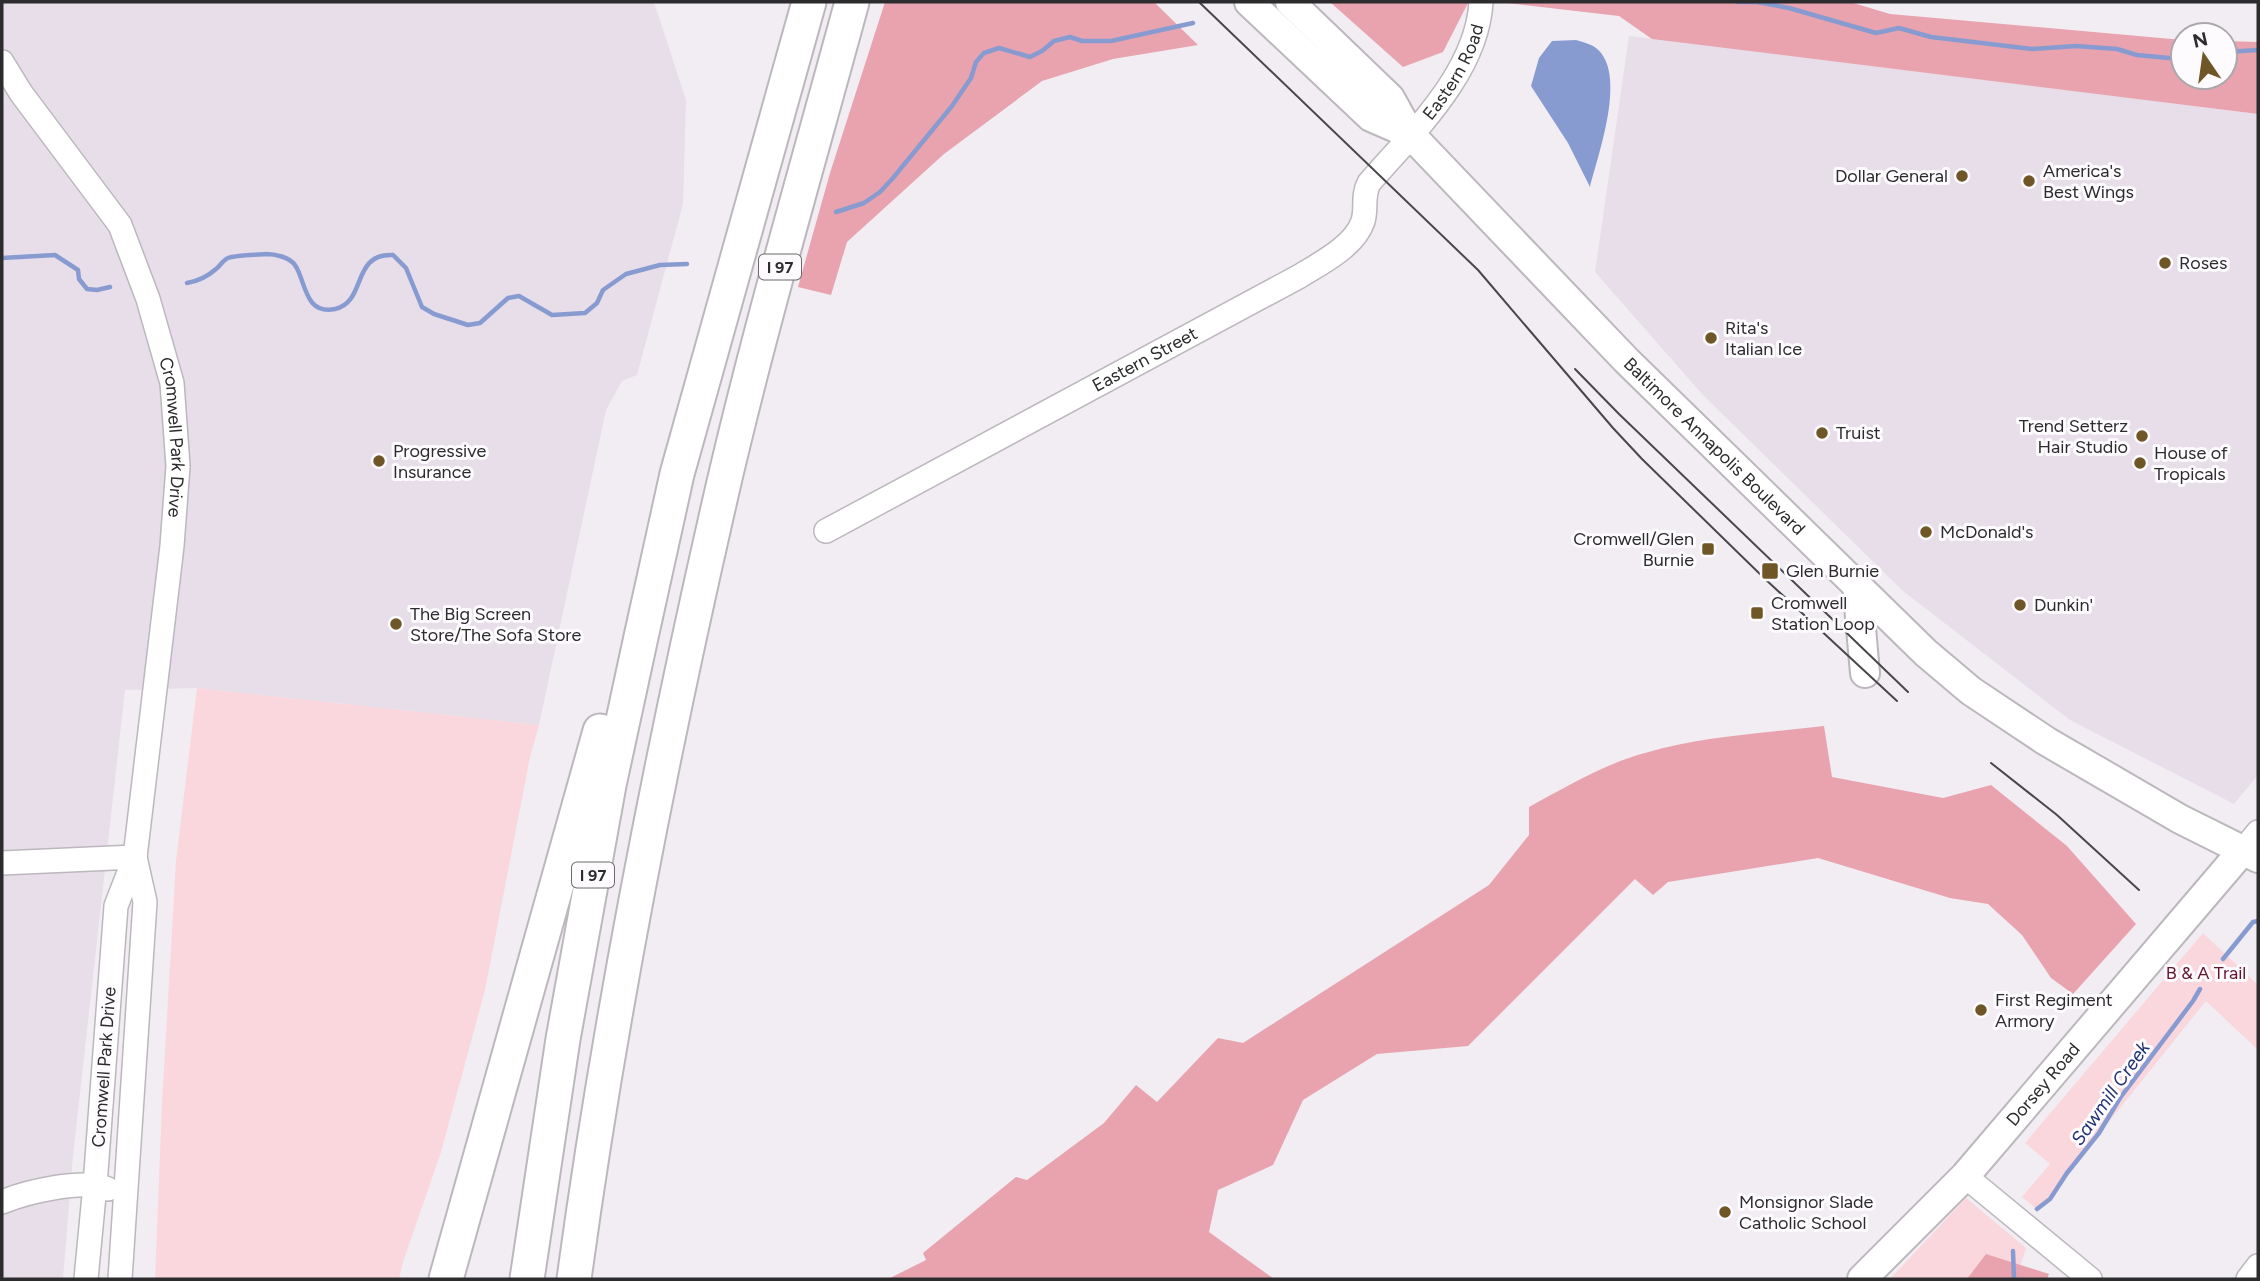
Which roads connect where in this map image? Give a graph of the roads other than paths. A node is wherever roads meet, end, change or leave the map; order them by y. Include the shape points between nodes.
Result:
1 (809, 2) edge
2 (852, 2) edge
3 (1249, 2) edge
4 (1290, 2) edge
5 (1480, 2) edge
6 (2, 62) edge
7 (1410, 134) junction
8 (677, 474) junction
9 (826, 531) dead end
10 (1857, 583) junction
11 (1865, 673) dead end
12 (2253, 847) edge
13 (135, 857) junction
14 (2, 863) edge
15 (632, 917) junction
16 (1965, 1176) junction
17 (95, 1185) junction
18 (127, 1198) junction
19 (2, 1202) edge
20 (2258, 1266) edge
21 (86, 1279) edge
22 (120, 1279) edge
23 (446, 1279) edge
24 (527, 1279) edge
25 (574, 1279) edge
26 (596, 1279) edge
27 (1862, 1279) edge
28 (2090, 1279) edge
29 (2248, 1279) edge

1 - 8 highway, I 97
2 - 15 highway, I 97 via 723,490
3 - 7 main road, Baltimore Annapolis Boulevard via 1371,117
4 - 7 main road, Baltimore Annapolis Boulevard via 1390,98
5 - 7 street, Eastern Road via 1478,30 1466,60
6 - 13 street, Cromwell Park Drive via 121,225 172,383 178,466 173,546
7 - 9 street, Eastern Street via 1369,183 1363,220 1354,236 1319,264
7 - 10 main road, Baltimore Annapolis Boulevard via 1627,361
8 - 23 highway via 624,627 595,747
8 - 24 highway, I 97 via 609,785 563,1039
10 - 11 main road
10 - 12 main road, Baltimore Annapolis Boulevard via 1971,691 2179,819
12 - 16 main road, Dorsey Road
13 - 14 street
13 - 17 street, Cromwell Park Drive via 116,906
13 - 18 street, Cromwell Park Drive via 145,902
15 - 25 highway, I 97
15 - 26 highway
16 - 27 main road, Dorsey Road
16 - 28 street
17 - 18 street
17 - 19 street
17 - 21 street, Cromwell Park Drive
18 - 22 street, Cromwell Park Drive
20 - 29 street

